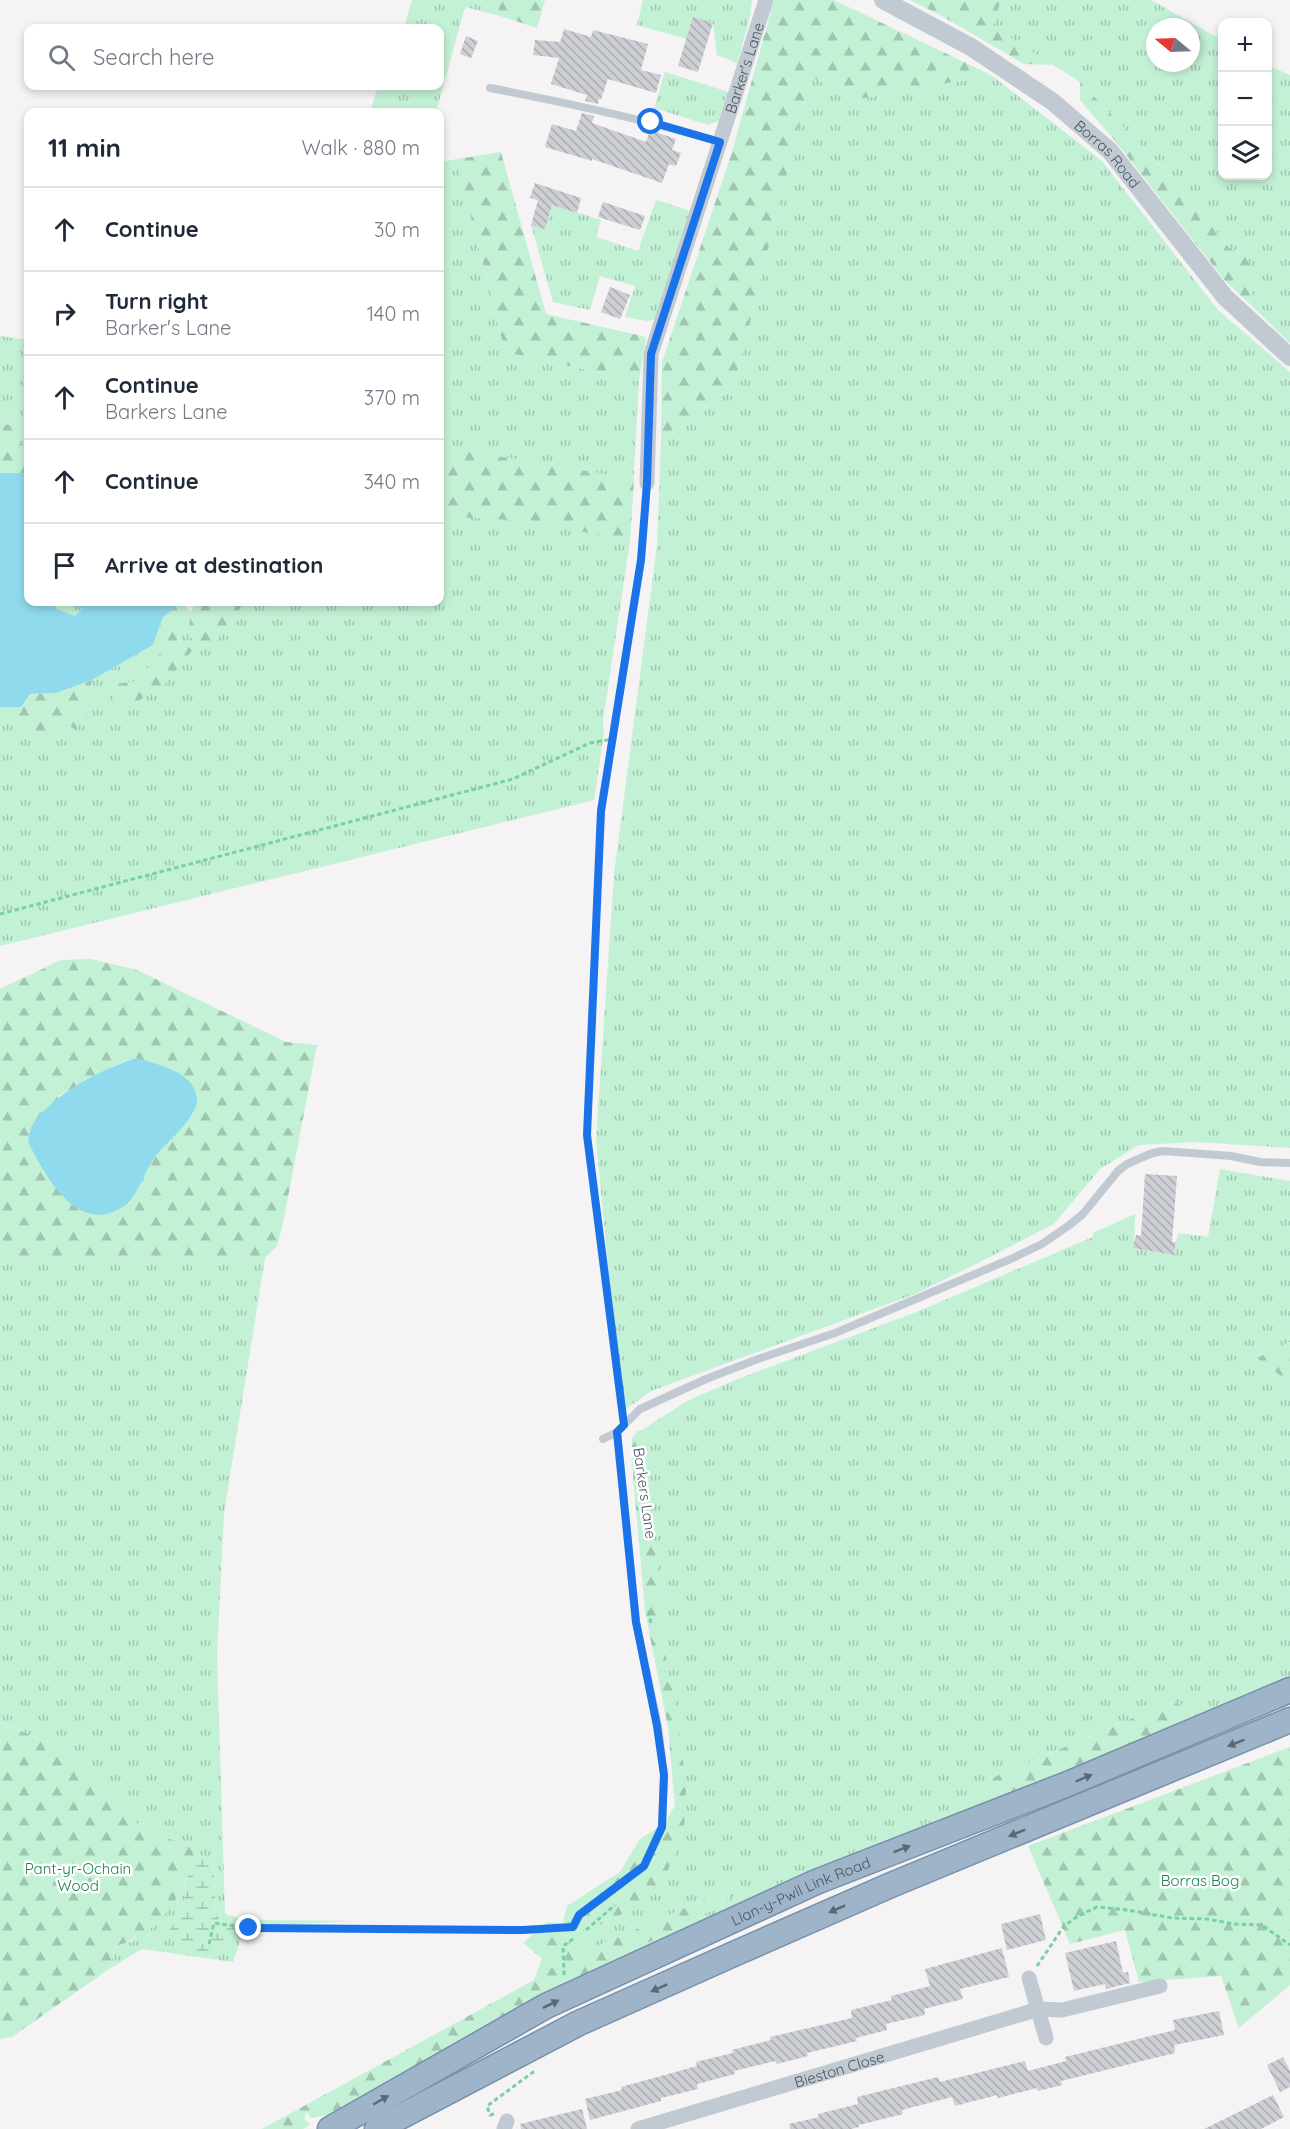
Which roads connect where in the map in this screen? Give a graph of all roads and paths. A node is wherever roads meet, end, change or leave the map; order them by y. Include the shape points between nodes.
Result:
1 (766, 0) edge
2 (883, 0) edge
3 (490, 88) dead end
4 (720, 142) junction
5 (1290, 357) edge
6 (647, 483) joint
7 (613, 739) junction
8 (0, 914) edge
9 (1290, 1163) edge
10 (624, 1425) junction
11 (617, 1432) junction
12 (603, 1439) dead end
13 (648, 1606) dead end
14 (651, 1630) dead end
15 (1290, 1690) edge
16 (1290, 1720) edge
17 (616, 1905) dead end
18 (573, 1927) joint
19 (209, 1944) dead end
20 (1290, 1945) edge
21 (1029, 1978) joint
22 (1160, 1986) dead end
23 (564, 1998) junction
24 (1039, 2009) junction
25 (1047, 2038) dead end
26 (330, 2129) edge
27 (377, 2129) edge
28 (638, 2129) edge

1 - 4 street, Barker's Lane
2 - 5 street, Borras Road via 971,47 1053,102 1110,151 1225,297
3 - 4 lane via 651,122
4 - 6 street, Barker's Lane via 651,354
6 - 7 path via 641,560
7 - 8 path via 590,743 513,779
7 - 10 path via 601,811 587,1135
9 - 10 lane via 1162,1151 1150,1154 1118,1171 1082,1215 1042,1244 835,1333 706,1379 640,1409
10 - 11 lane
11 - 12 lane
11 - 18 lane via 636,1622 664,1775 662,1827 644,1866 579,1915
13 - 14 path
23 -> 15 highway, Llan-y-Pwll Link Road via 816,1882 1070,1783
16 -> 27 highway, Llan-y-Pwll Link Road via 715,1962 579,2024
17 - 23 path via 563,1946
18 - 19 path via 249,1928 214,1923
20 - 21 path via 1262,1925 1097,1907 1064,1926
21 - 24 street
22 - 24 street, Bieston Close via 1062,2010
26 -> 23 highway, Llan-y-Pwll Link Road
24 - 25 street
24 - 28 street, Bieston Close

